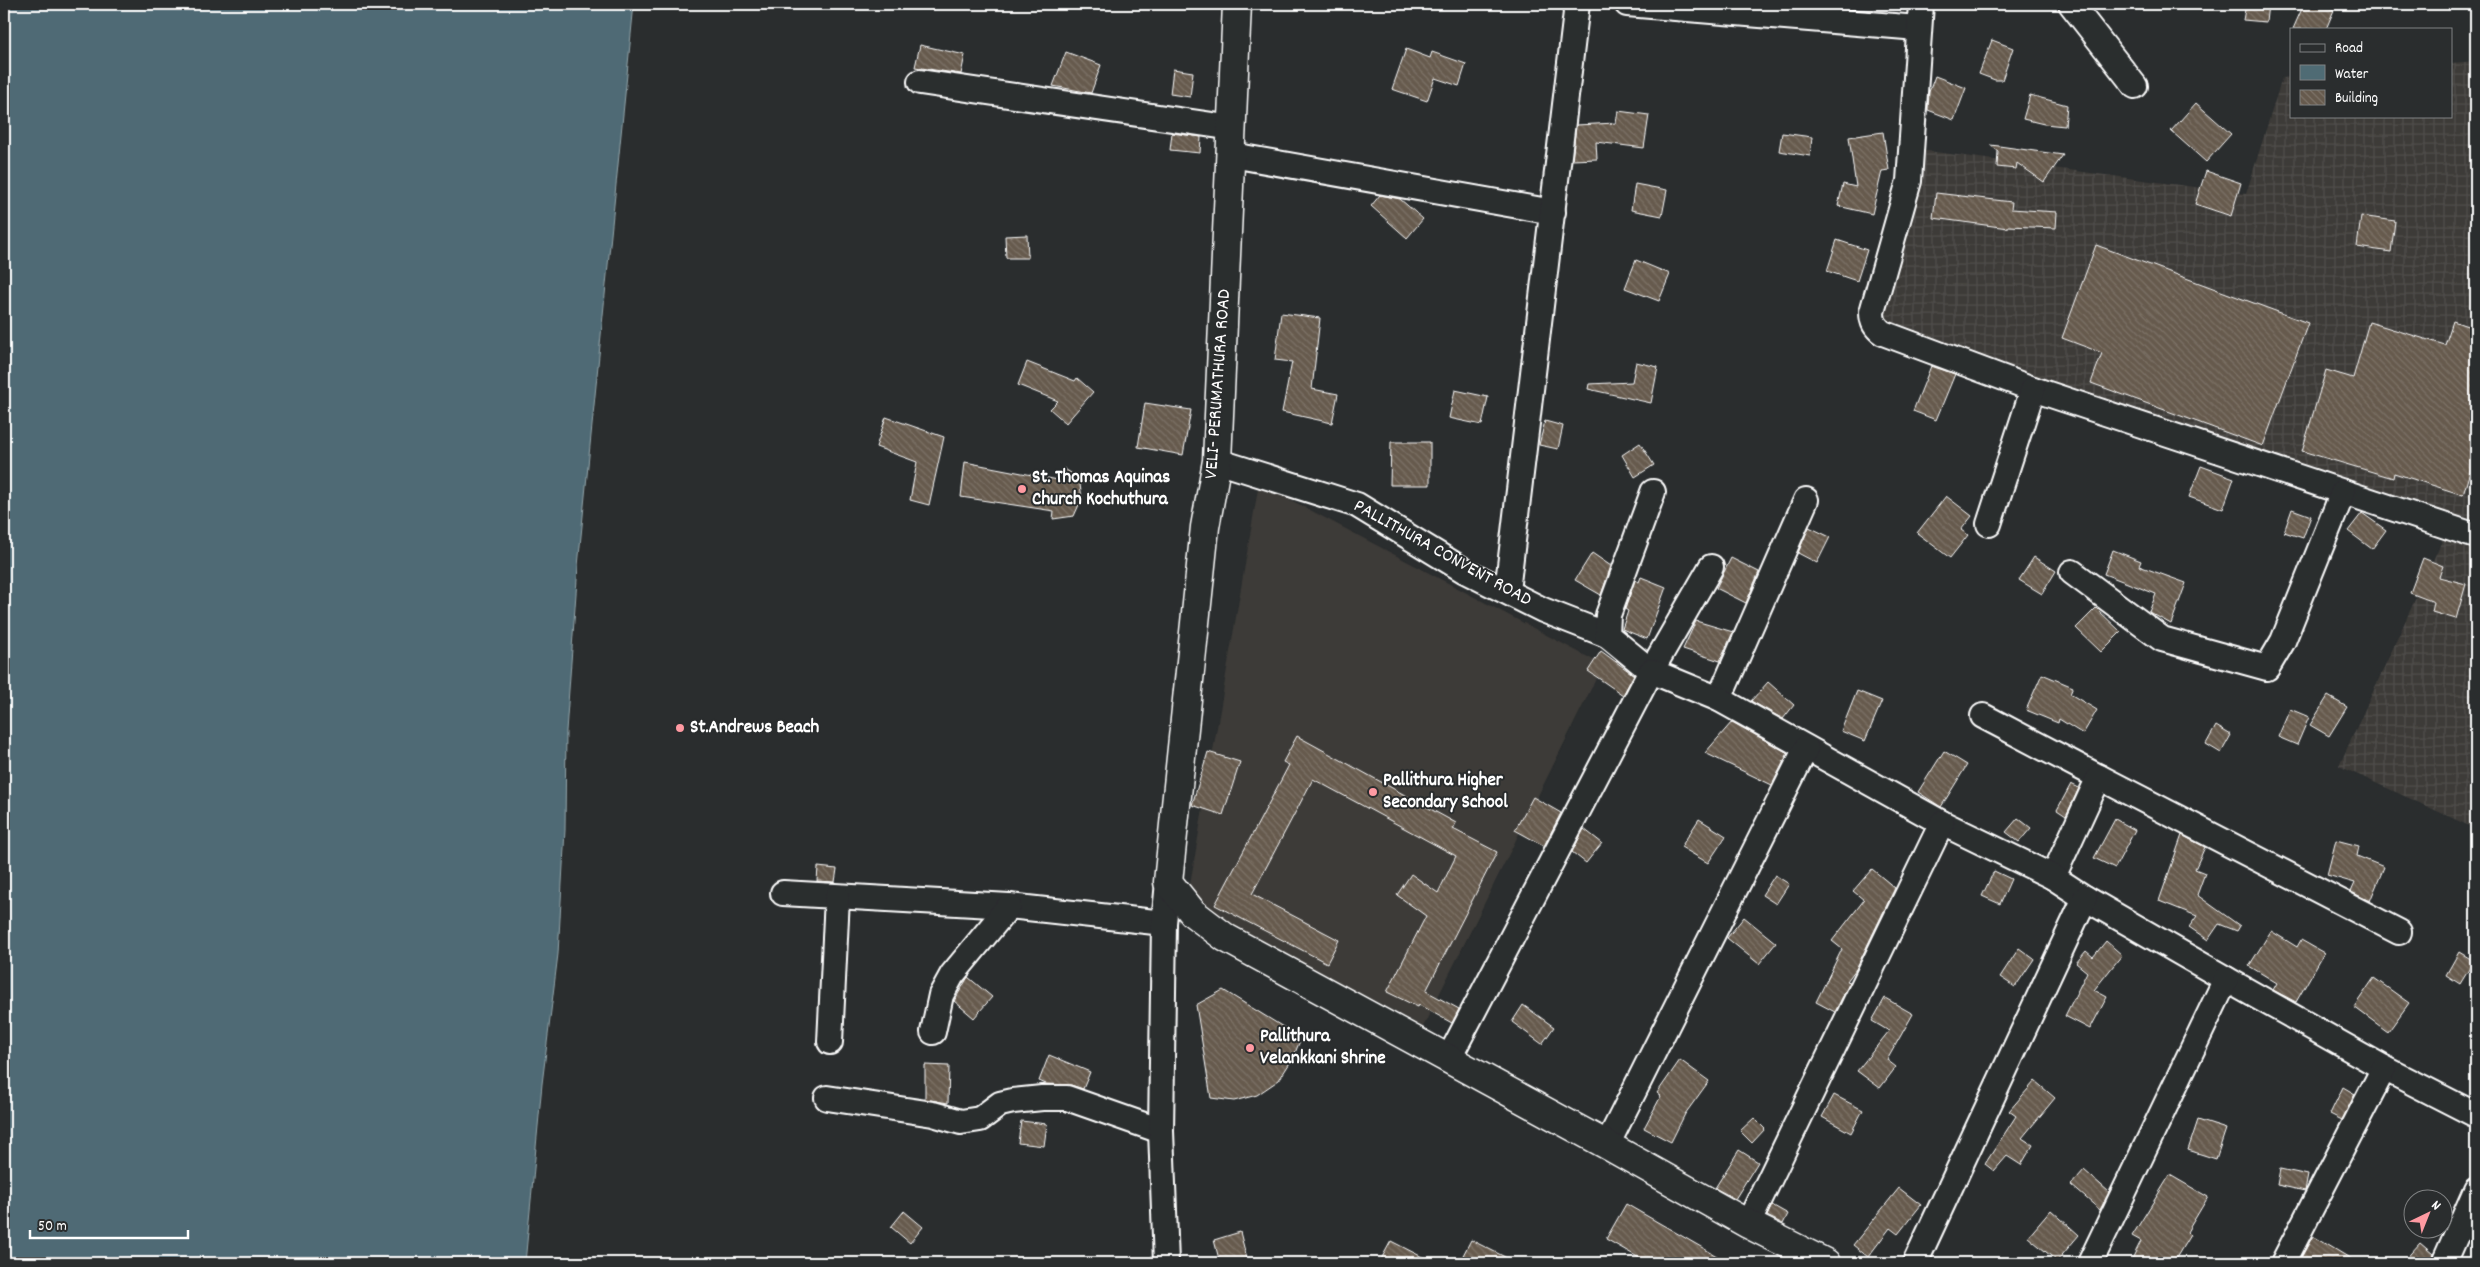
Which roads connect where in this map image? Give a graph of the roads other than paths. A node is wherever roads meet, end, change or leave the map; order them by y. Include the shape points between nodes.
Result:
1 (1237, 4) edge
2 (1577, 4) edge
3 (1627, 4) edge
4 (1921, 4) edge
5 (2071, 4) edge
6 (1918, 28) junction
7 (920, 82) dead end
8 (2135, 86) dead end
9 (1233, 141) junction
10 (1553, 212) junction
11 (2032, 389) junction
12 (1217, 461) junction
13 (1653, 492) dead end
14 (2343, 492) junction
15 (1806, 500) dead end
16 (1989, 524) dead end
17 (2476, 536) edge
18 (1711, 567) dead end
19 (2072, 572) dead end
20 (1506, 591) junction
21 (1607, 635) junction
22 (1652, 671) junction
23 (1719, 699) junction
24 (1983, 716) dead end
25 (1806, 748) junction
26 (2099, 777) junction
27 (1942, 823) junction
28 (2053, 877) junction
29 (1168, 882) junction
30 (783, 893) dead end
31 (837, 896) junction
32 (2085, 898) junction
33 (1009, 906) junction
34 (1164, 923) junction
35 (2399, 932) dead end
36 (2226, 979) junction
37 (933, 1032) dead end
38 (830, 1042) dead end
39 (1448, 1060) junction
40 (2384, 1068) junction
41 (827, 1098) dead end
42 (2476, 1115) edge
43 (1161, 1131) junction
44 (1607, 1145) junction
45 (2476, 1190) edge
46 (1748, 1224) junction
47 (1166, 1263) edge
48 (1826, 1263) edge
49 (1915, 1263) edge
50 (2090, 1263) edge
51 (2283, 1263) edge
52 (2444, 1263) edge

1 - 9 main road, VELI- PERUMATHURA ROAD
2 - 10 street
3 - 6 street
4 - 6 street
5 - 8 street
6 - 11 street via 1909,181 1872,320 1883,333
7 - 9 street
9 - 10 street
9 - 12 main road, VELI- PERUMATHURA ROAD
10 - 20 street
11 - 14 street
11 - 16 street
12 - 20 street, PALLITHURA CONVENT ROAD via 1358,506 1465,571
12 - 29 main road, VELI- PERUMATHURA ROAD via 1204,527
13 - 21 street via 1608,615
14 - 17 street
14 - 19 street via 2283,641 2266,668 2162,639
15 - 23 street
18 - 22 street
20 - 21 street, PALLITHURA CONVENT ROAD via 1543,610
21 - 22 street, PALLITHURA CONVENT ROAD
22 - 23 street, PALLITHURA CONVENT ROAD
22 - 39 street
23 - 25 street, PALLITHURA CONVENT ROAD
24 - 26 street
25 - 27 street, PALLITHURA CONVENT ROAD
25 - 44 street
26 - 28 street
26 - 35 street
27 - 28 street, PALLITHURA CONVENT ROAD
27 - 46 street
28 - 32 street, PALLITHURA CONVENT ROAD
29 - 34 street
29 - 39 main road via 1193,914 1226,938
30 - 31 street
31 - 33 street
31 - 38 street
32 - 36 street, PALLITHURA CONVENT ROAD
32 - 49 street
33 - 34 street
33 - 37 street via 952,975 941,995
34 - 43 street
36 - 40 street, PALLITHURA CONVENT ROAD
36 - 50 street
39 - 44 main road
40 - 42 street, PALLITHURA CONVENT ROAD
40 - 51 street
41 - 43 street via 933,1114 961,1122 980,1119 1000,1104 1013,1101 1067,1098
43 - 47 street
44 - 46 main road
45 - 52 street
46 - 48 main road

